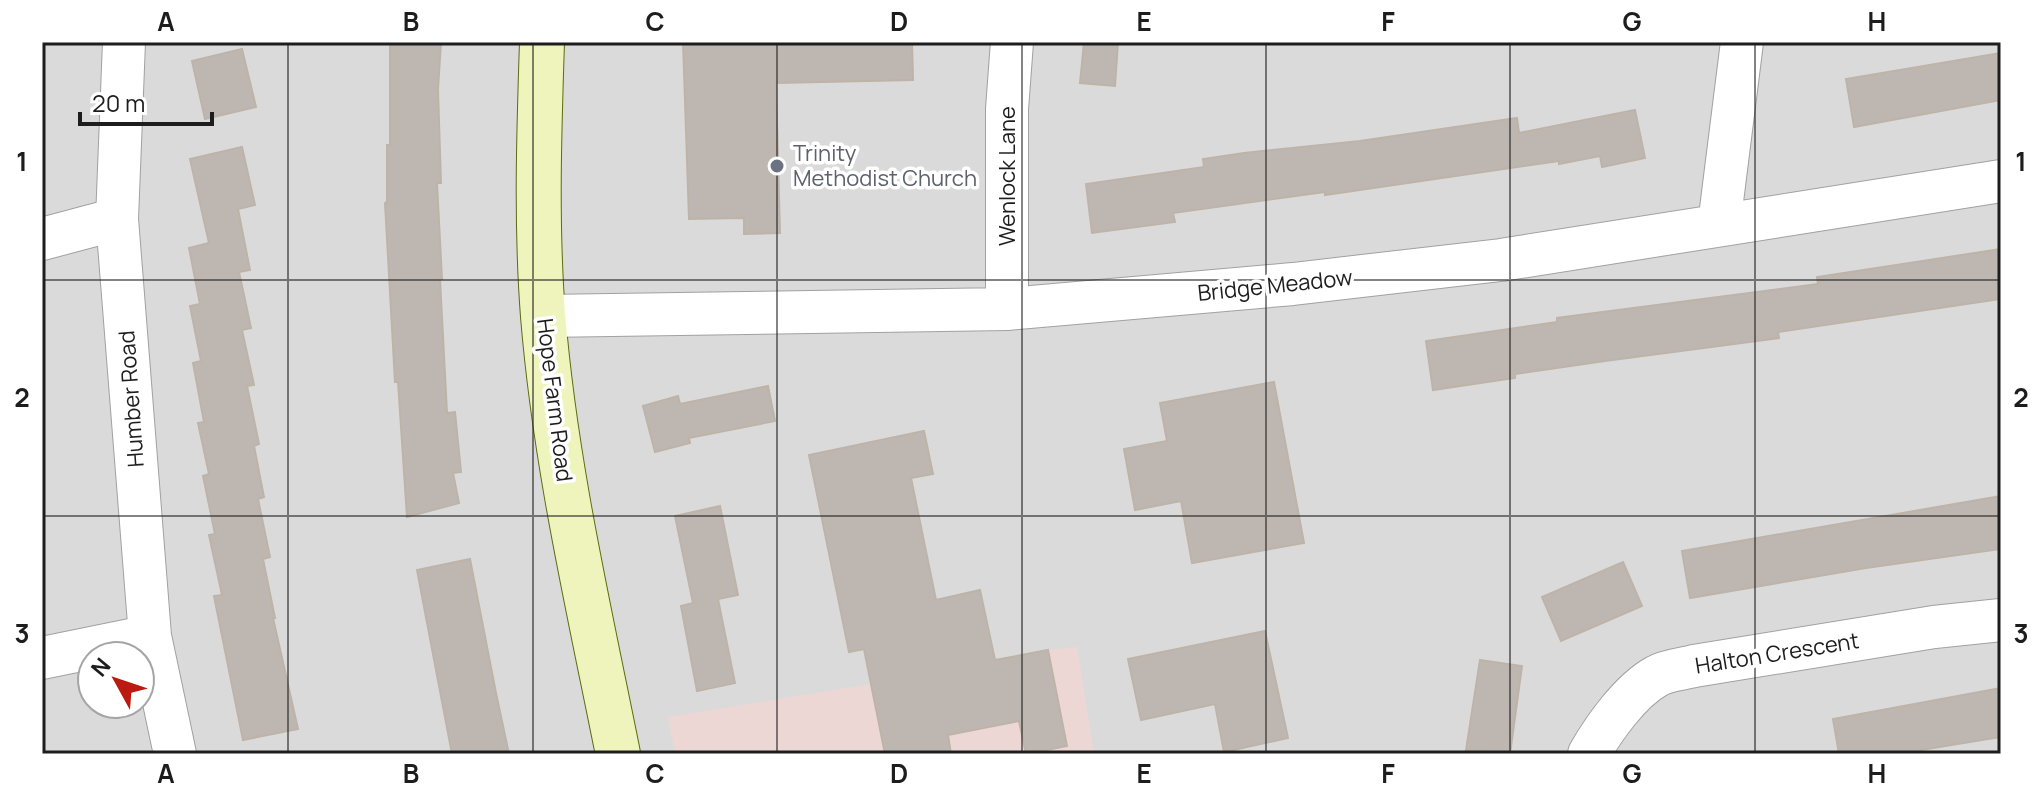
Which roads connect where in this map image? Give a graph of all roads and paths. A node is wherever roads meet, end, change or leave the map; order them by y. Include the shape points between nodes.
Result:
1 (124, 42) edge
2 (542, 42) edge
3 (1012, 42) edge
4 (1742, 42) edge
5 (2001, 181) edge
6 (117, 219) junction
7 (1719, 225) junction
8 (42, 239) edge
9 (1007, 309) junction
10 (543, 316) junction
11 (2001, 620) edge
12 (150, 636) junction
13 (42, 658) edge
14 (175, 754) edge
15 (618, 754) edge
16 (1589, 754) edge

1 - 6 street, Humber Road
2 - 10 street, Hope Farm Road
3 - 9 street, Wenlock Lane
4 - 7 street
5 - 7 street, Bridge Meadow
6 - 8 street
6 - 12 street, Humber Road
7 - 9 street, Bridge Meadow via 1487,262
9 - 10 street, Bridge Meadow
10 - 15 street, Hope Farm Road via 569,505
11 - 16 street, Halton Crescent via 1657,675 1603,728
12 - 13 street
12 - 14 street, Humber Road

